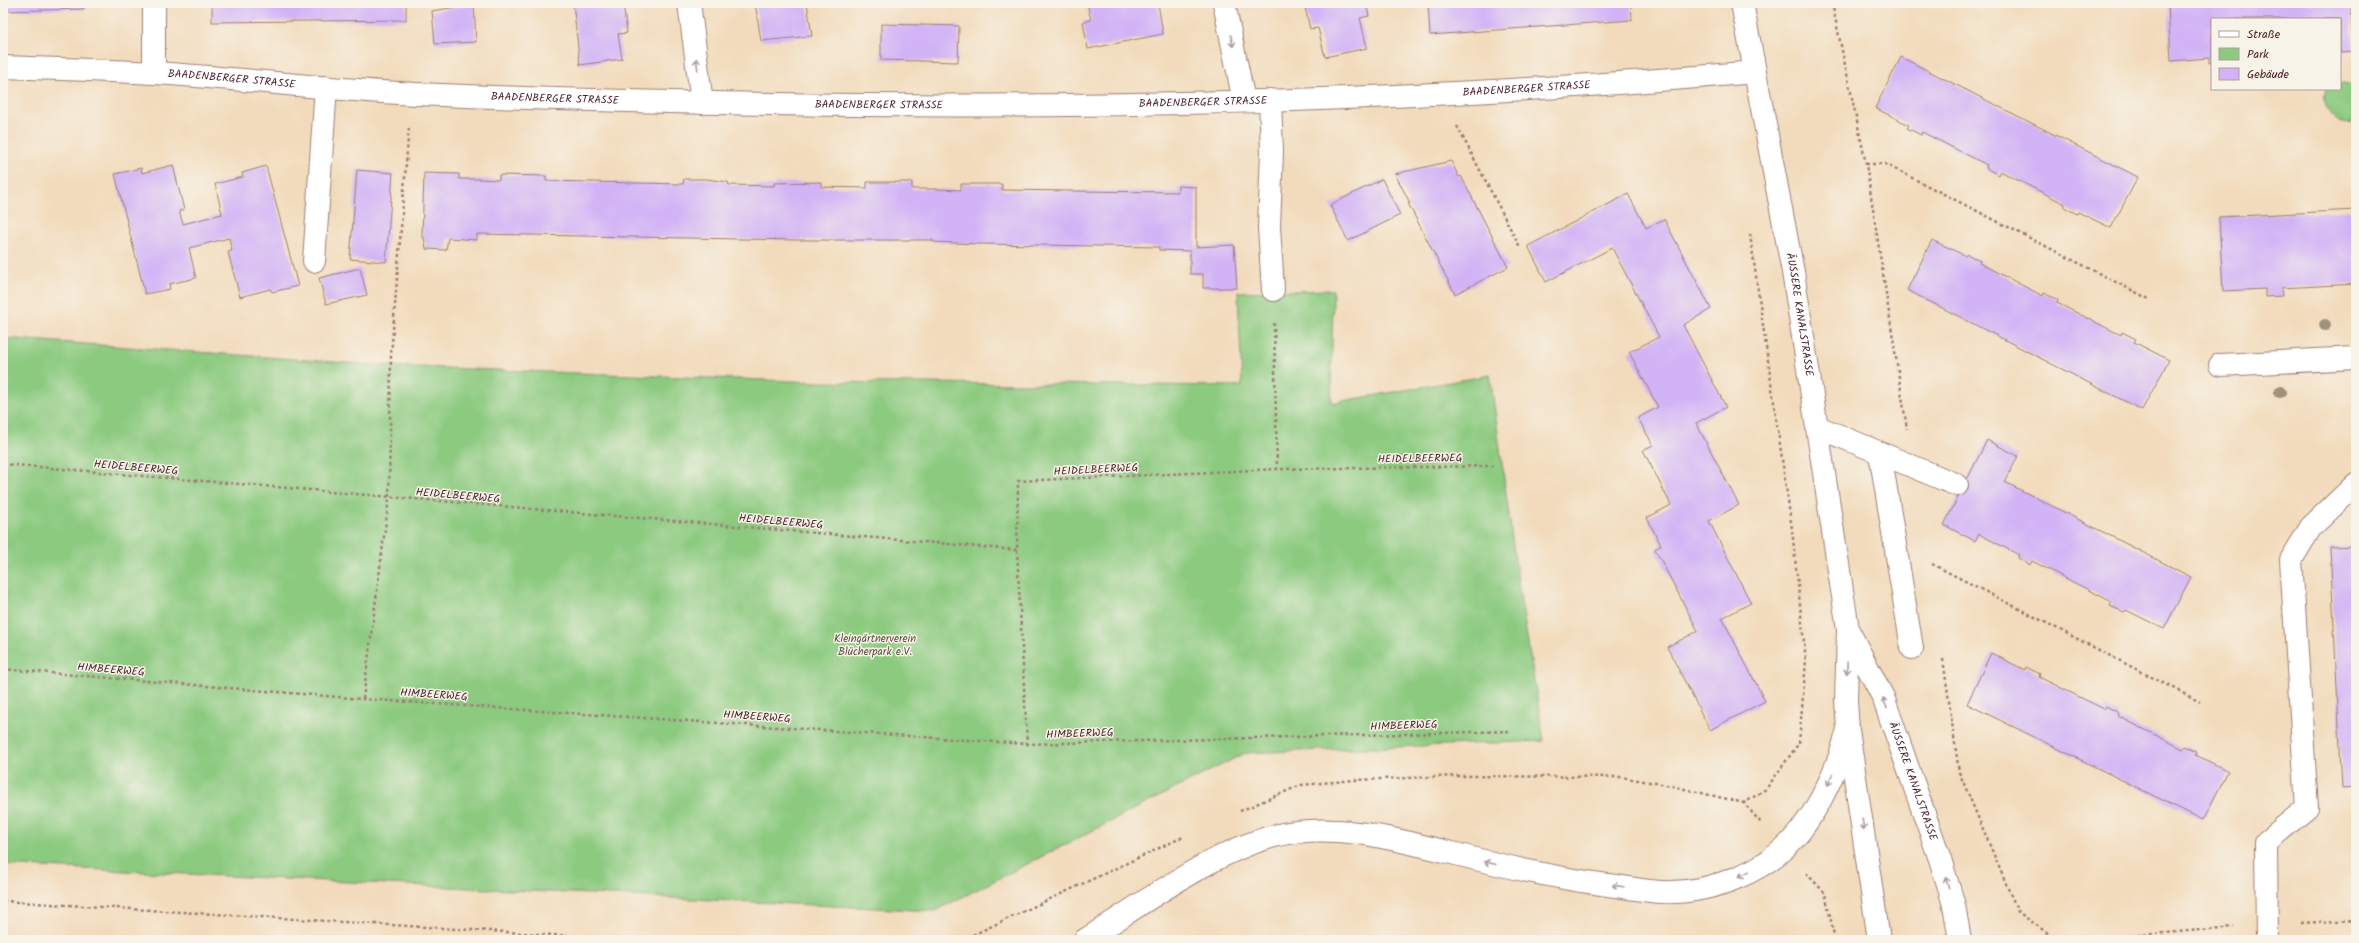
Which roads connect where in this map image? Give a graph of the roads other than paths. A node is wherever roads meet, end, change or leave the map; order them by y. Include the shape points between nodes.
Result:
1 (154, 3) edge
2 (689, 3) edge
3 (1224, 3) edge
4 (1742, 3) edge
5 (3, 67) edge
6 (1755, 72) junction
7 (154, 73) junction
8 (326, 87) junction
9 (1270, 100) junction
10 (1244, 101) junction
11 (702, 103) junction
12 (314, 261) dead end
13 (1273, 290) road end
14 (2356, 358) edge
15 (2220, 365) dead end
16 (1818, 427) junction
17 (1880, 453) junction
18 (2356, 484) edge
19 (1957, 485) dead end
20 (1848, 629) junction
21 (1912, 648) dead end
22 (1848, 730) junction
23 (1954, 905) junction
24 (2266, 932) edge
25 (1085, 940) edge
26 (1879, 940) edge
27 (1960, 940) edge
28 (1976, 940) edge

1 - 7 main road
11 -> 2 main road
3 -> 10 main road
4 - 6 main road, ÄUSSERE KANALSTRASSE
5 - 7 main road, BAADENBERGER STRASSE
6 - 9 main road, BAADENBERGER STRASSE via 1441,95
6 - 16 main road, ÄUSSERE KANALSTRASSE via 1793,272
7 - 8 main road, BAADENBERGER STRASSE
8 - 11 main road, BAADENBERGER STRASSE via 411,94
8 - 12 main road
9 - 10 main road, BAADENBERGER STRASSE
9 - 13 main road via 1270,227
10 - 11 main road, BAADENBERGER STRASSE via 972,106
14 - 15 main road
16 - 17 main road
16 - 20 main road, ÄUSSERE KANALSTRASSE
17 - 19 main road
17 - 21 main road
18 - 24 main road via 2311,527 2291,560 2307,808 2266,842
20 -> 22 main road, ÄUSSERE KANALSTRASSE
23 -> 20 main road, ÄUSSERE KANALSTRASSE via 1938,851 1883,698
22 -> 25 main road via 1827,789 1801,830 1783,849 1739,877 1720,885 1662,892 1566,880 1354,831 1294,832 1264,839 1210,862
22 -> 26 main road, ÄUSSERE KANALSTRASSE
23 - 27 main road, ÄUSSERE KANALSTRASSE
23 - 28 main road

